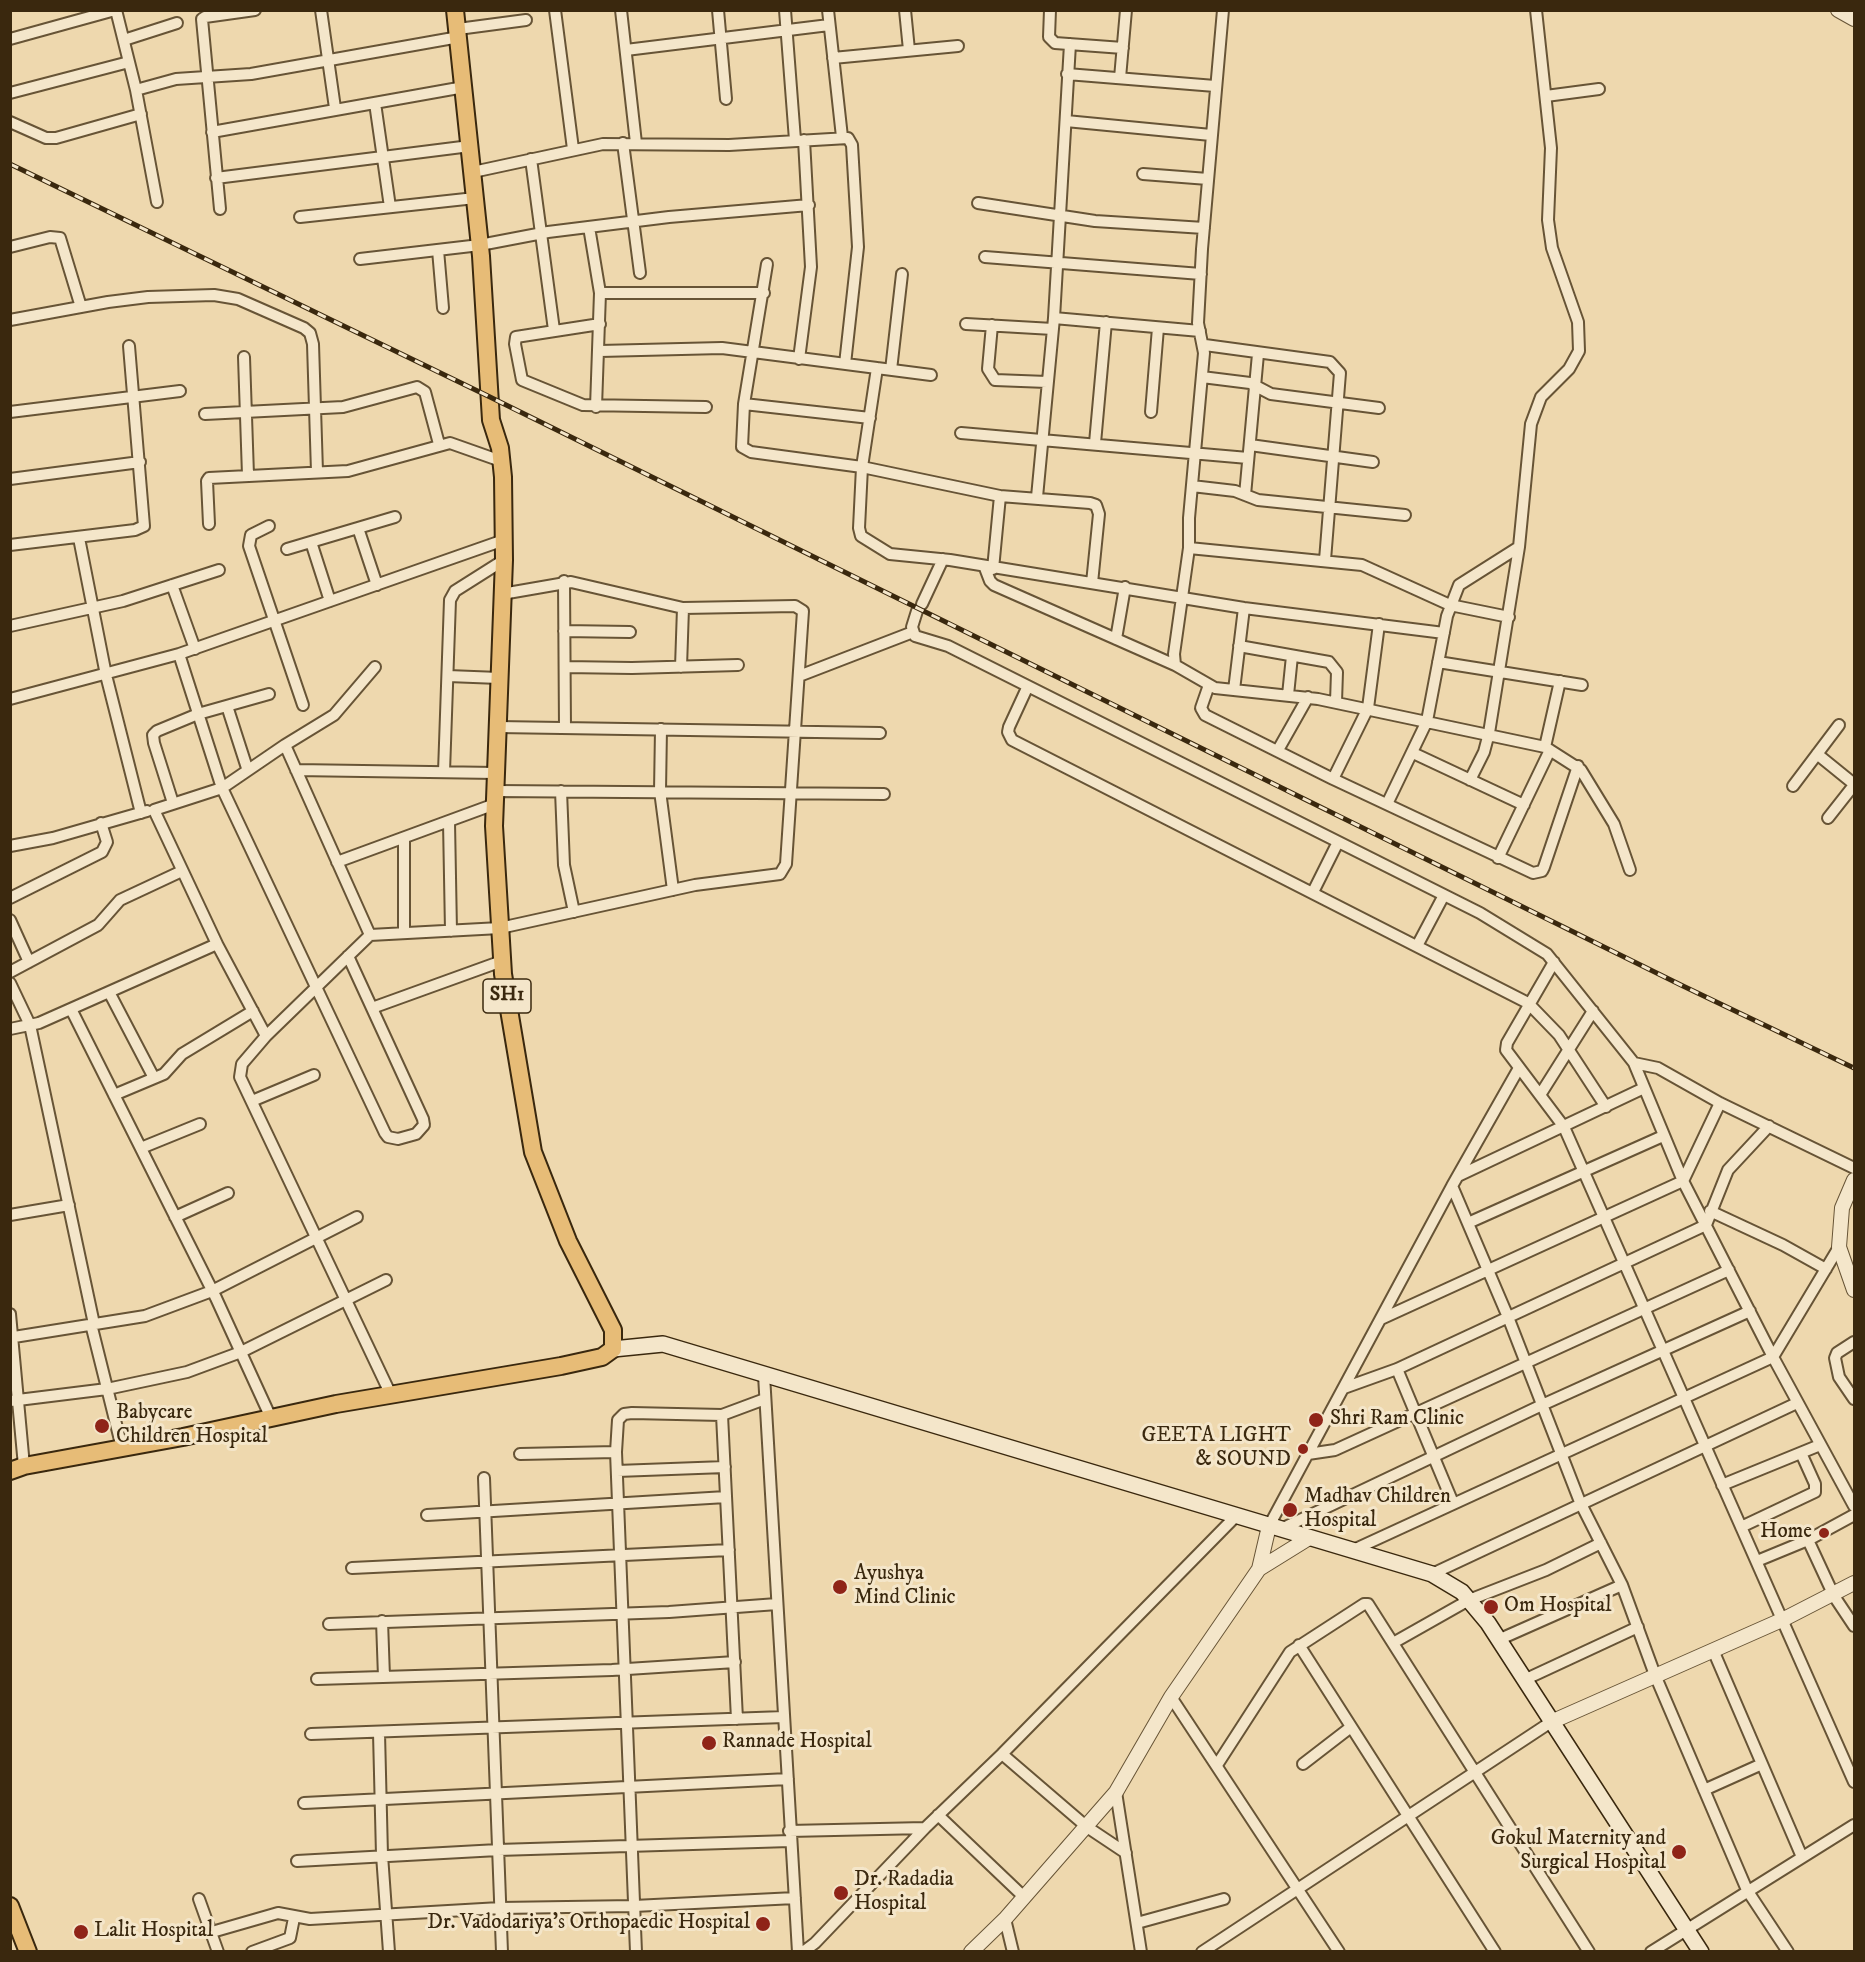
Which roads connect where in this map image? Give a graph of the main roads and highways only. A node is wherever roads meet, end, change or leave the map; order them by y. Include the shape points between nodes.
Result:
1 (455, 10) edge
2 (613, 1349) junction
3 (17, 1469) edge
4 (10, 1906) edge
5 (28, 1952) edge
6 (1701, 1952) edge

1 - 2 main road, SH1 via 480,245 491,420 501,461 504,560 495,797 502,961 533,1152 568,1241 613,1330
2 - 3 main road via 602,1357 561,1366 391,1395
2 - 6 main road via 663,1344 1432,1574 1469,1600
4 - 5 main road

